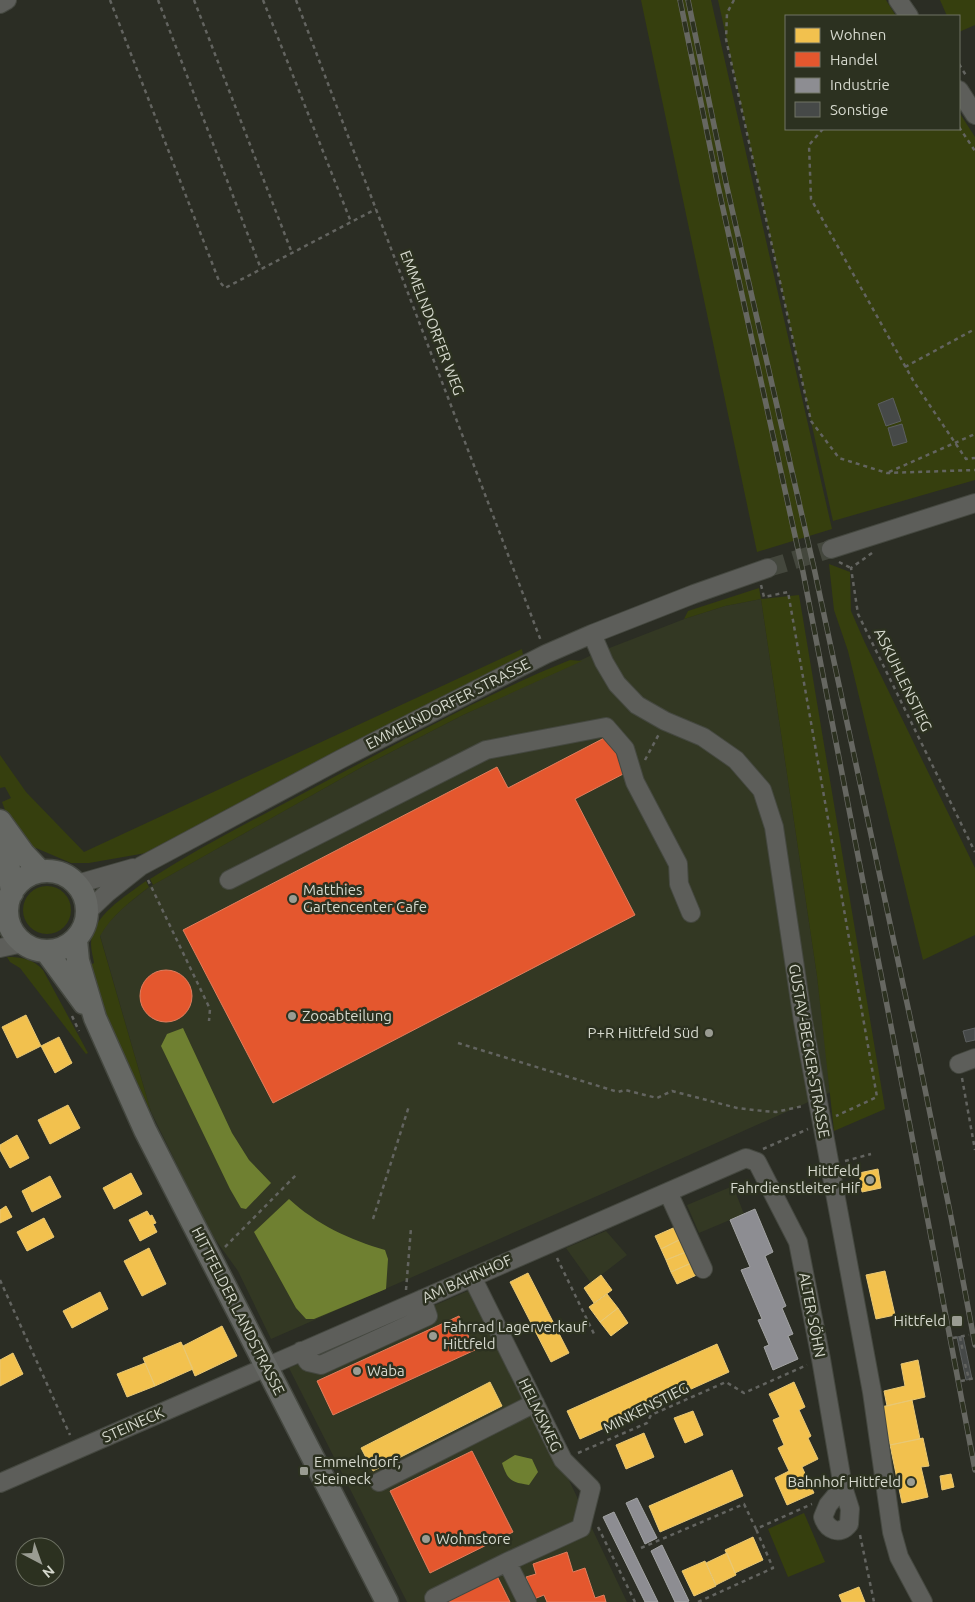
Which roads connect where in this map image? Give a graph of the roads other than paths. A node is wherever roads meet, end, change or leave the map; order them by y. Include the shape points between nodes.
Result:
1 (7, 0) edge
2 (898, 0) edge
3 (0, 4) edge
4 (908, 15) edge
5 (960, 92) edge
6 (975, 115) edge
7 (975, 503) edge
8 (831, 549) tunnel mouth
9 (764, 576) tunnel mouth
10 (592, 634) junction
11 (0, 821) edge
12 (0, 841) edge
13 (141, 866) junction
14 (40, 872) junction
15 (229, 880) dead end
16 (77, 884) junction
17 (6, 910) edge
18 (88, 911) junction
19 (691, 913) dead end
20 (76, 940) junction
21 (23, 943) junction
22 (0, 948) edge
23 (46, 951) junction
24 (94, 1018) junction
25 (746, 1158) joint
26 (668, 1192) junction
27 (703, 1269) dead end
28 (472, 1277) junction
29 (422, 1299) junction
30 (301, 1351) junction
31 (266, 1366) junction
32 (535, 1404) junction
33 (379, 1482) dead end
34 (0, 1483) edge
35 (843, 1488) junction
36 (507, 1562) junction
37 (387, 1602) edge
38 (436, 1602) edge
39 (527, 1602) edge
40 (923, 1602) edge

1 - 3 street
2 - 4 street
5 - 6 street
7 - 8 street
9 - 10 street, EMMELNDORFER STRASSE via 694,594
10 - 13 street, EMMELNDORFER STRASSE via 341,758
10 - 40 street, GUSTAV-BECKER-STRASSE via 617,684 637,705 709,741 736,760 762,790 774,827 803,1021 872,1392 892,1532 899,1557
11 - 14 main road
12 - 17 main road via 8,861
13 - 16 street, EMMELNDORFER STRASSE
13 - 18 street, EMMELNDORFER STRASSE
14 - 16 main road via 54,871
14 - 17 main road via 19,883
15 - 19 street via 486,750 606,727 625,750 635,782 678,864 679,884
16 - 18 main road via 83,892
17 - 21 main road via 12,930
18 - 20 main road
20 - 23 main road via 67,946
20 - 24 main road, HITTFELDER LANDSTRASSE via 78,961
21 - 22 street
21 - 23 main road
23 - 24 main road, HITTFELDER LANDSTRASSE
24 - 31 main road, HITTFELDER LANDSTRASSE via 145,1130
25 - 26 street, AM BAHNHOF
25 - 35 street, ALTER SÖHN via 757,1162 798,1242
26 - 27 street
26 - 28 street, AM BAHNHOF
28 - 29 street, AM BAHNHOF
28 - 32 street, HELMSWEG
29 - 30 street, AM BAHNHOF
29 - 30 street via 428,1316 321,1365 308,1362
30 - 31 street, AM BAHNHOF
31 - 34 street, STEINECK
31 - 37 main road, HITTFELDER LANDSTRASSE
32 - 33 street
32 - 36 street, HELMSWEG via 563,1460 591,1488 581,1528
35 - 35 street, ALTER SÖHN via 850,1520 846,1528 838,1531 827,1525 823,1517 828,1505
36 - 38 street via 434,1598
36 - 39 street

